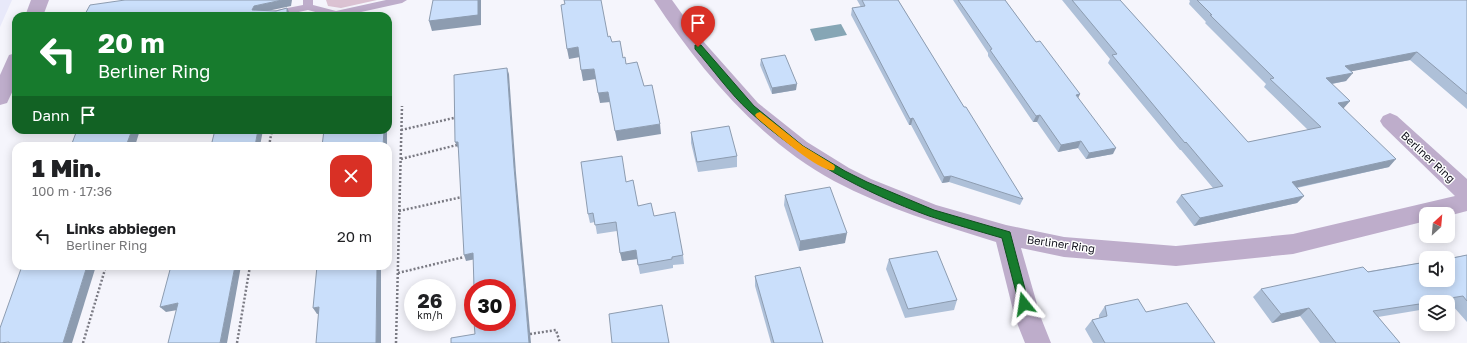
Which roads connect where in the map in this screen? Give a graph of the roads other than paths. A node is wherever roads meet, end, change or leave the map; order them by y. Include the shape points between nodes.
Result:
1 (40, 0) edge
2 (402, 0) edge
3 (663, 0) edge
4 (308, 4) edge
5 (36, 12) edge
6 (277, 12) edge
7 (330, 12) edge
8 (345, 12) edge
9 (12, 71) edge
10 (0, 98) edge
11 (1390, 121) dead end
12 (1467, 192) edge
13 (1467, 202) edge
14 (1006, 235) junction
15 (1038, 343) edge

1 - 5 street
2 - 8 lane
3 - 14 street, Berliner Ring via 688,36 751,108 799,148 863,185 931,213
4 - 6 lane
4 - 7 lane
9 - 10 street
11 - 12 street, Berliner Ring
13 - 14 street, Berliner Ring via 1293,244 1176,256 1064,247
14 - 15 street via 1028,318

